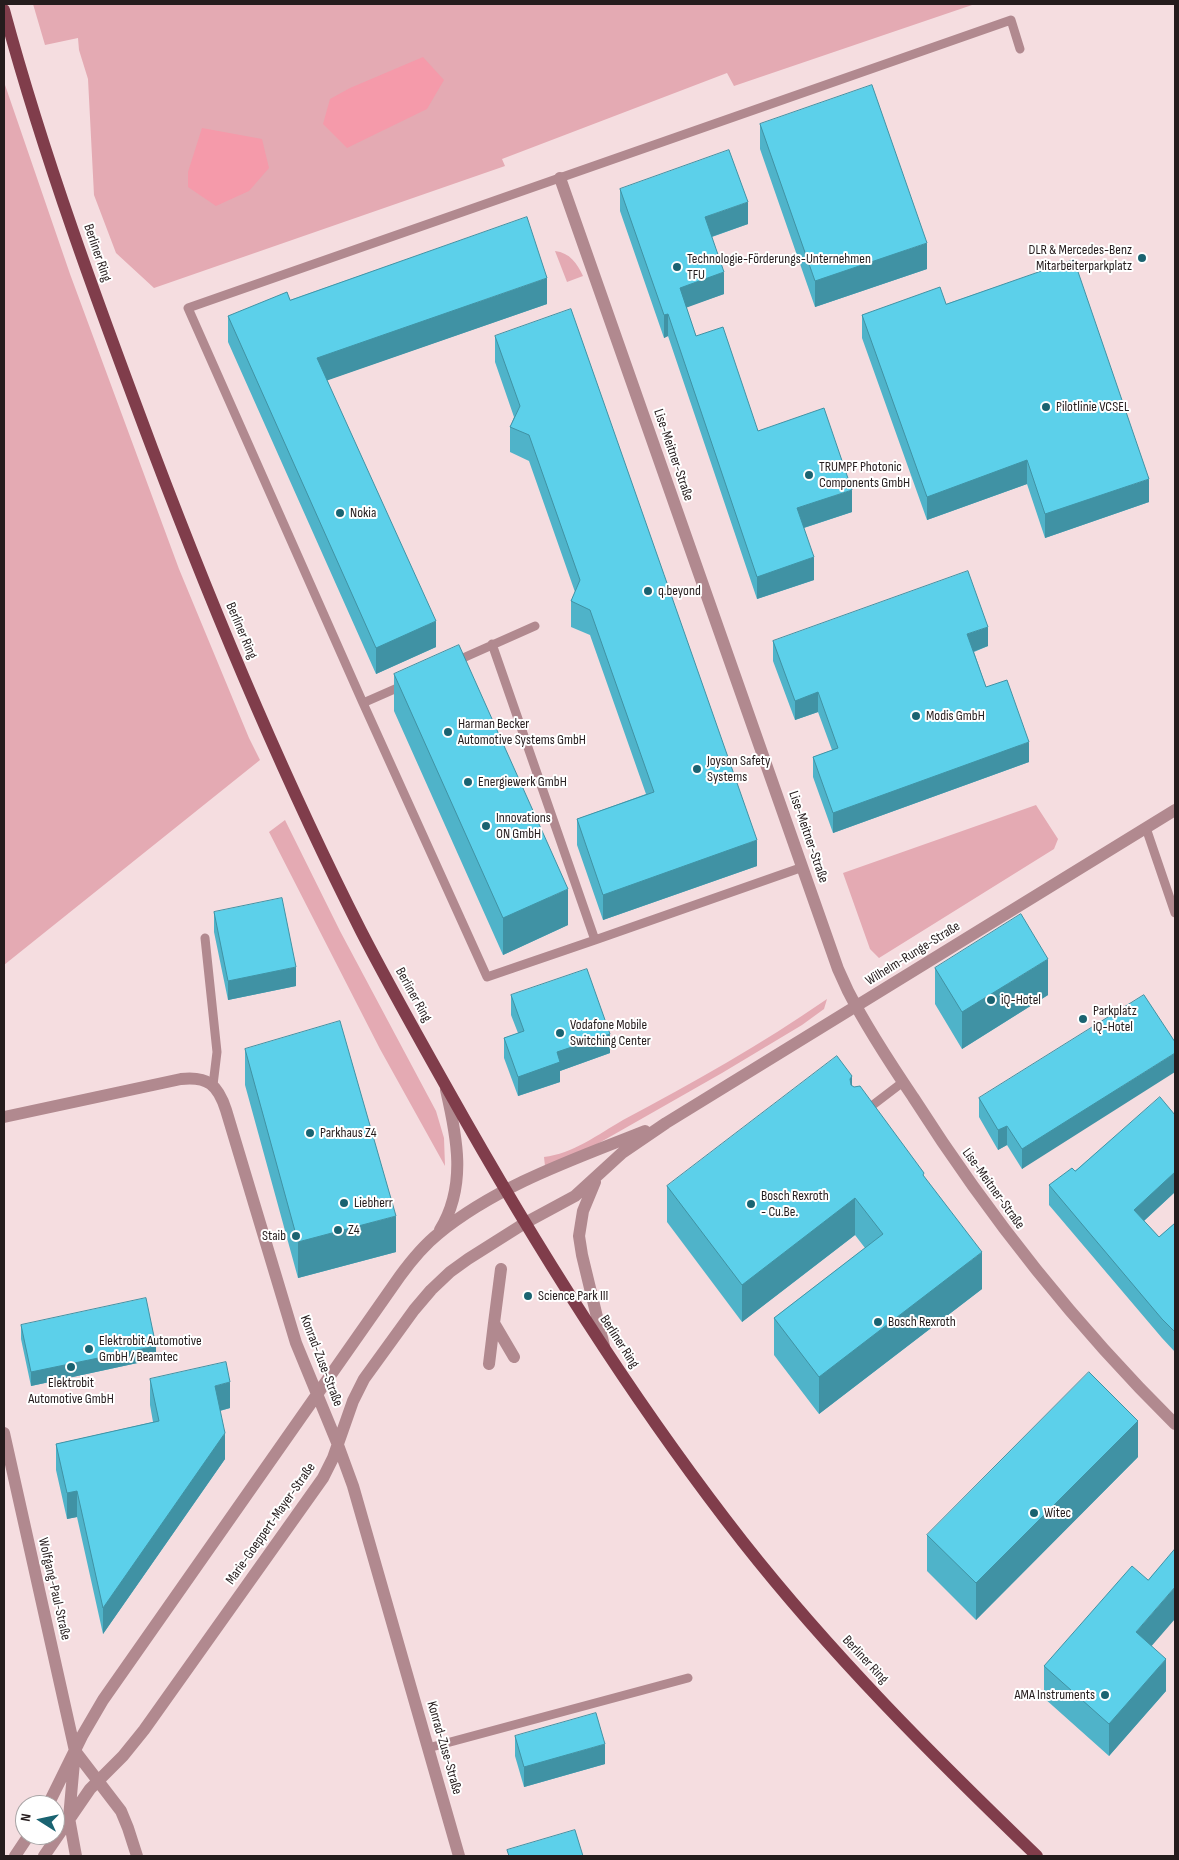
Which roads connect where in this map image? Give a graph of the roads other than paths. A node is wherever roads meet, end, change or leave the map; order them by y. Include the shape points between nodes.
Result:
1 (4, 10) edge
2 (1020, 49) dead end
3 (560, 178) junction
4 (535, 626) dead end
5 (492, 644) junction
6 (444, 667) edge
7 (417, 679) edge
8 (363, 703) junction
9 (1175, 810) edge
10 (1146, 828) junction
11 (803, 868) junction
12 (1175, 913) edge
13 (205, 938) dead end
14 (595, 940) junction
15 (856, 1006) junction
16 (902, 1082) junction
17 (444, 1083) junction
18 (213, 1085) junction
19 (4, 1117) edge
20 (856, 1118) edge
21 (666, 1123) junction
22 (600, 1173) junction
23 (506, 1191) junction
24 (525, 1223) junction
25 (437, 1234) junction
26 (501, 1269) dead end
27 (494, 1323) junction
28 (605, 1349) junction
29 (514, 1358) dead end
30 (489, 1364) dead end
31 (317, 1394) junction
32 (1175, 1424) edge
33 (4, 1433) edge
34 (338, 1445) junction
35 (688, 1678) dead end
36 (428, 1748) junction
37 (75, 1751) junction
38 (98, 1780) junction
39 (53, 1795) edge
40 (69, 1818) junction
41 (22, 1845) edge
42 (15, 1856) edge
43 (44, 1856) edge
44 (76, 1856) edge
45 (137, 1856) edge
46 (459, 1856) edge
47 (1036, 1856) edge

1 - 17 main road, Berliner Ring via 45,148 87,270 225,635 334,876
2 - 3 lane via 1011,20
3 - 8 lane via 188,308
3 - 11 street, Lise-Meitner-Straße
4 - 5 lane
5 - 6 lane
5 - 14 lane
7 - 8 lane
8 - 14 lane via 487,977
9 - 10 street, Wilhelm-Runge-Straße
10 - 12 lane
10 - 15 street, Wilhelm-Runge-Straße
11 - 14 lane
11 - 15 street, Lise-Meitner-Straße via 838,968
13 - 18 lane via 217,1052
15 - 16 street, Lise-Meitner-Straße
15 - 21 street, Wilhelm-Runge-Straße
16 - 20 lane
16 - 32 street, Lise-Meitner-Straße via 970,1183 1034,1269 1113,1360
17 - 23 main road, Berliner Ring
17 - 25 street via 456,1134 458,1173 454,1198
18 - 19 street via 199,1079 182,1079
18 - 31 street, Konrad-Zuse-Straße via 223,1101 291,1328
21 - 22 street, Wilhelm-Runge-Straße via 622,1153
21 - 23 street, Wilhelm-Runge-Straße
22 - 24 street, Wilhelm-Runge-Straße via 576,1196
22 - 28 street, Wilhelm-Runge-Straße via 583,1211 580,1236
23 - 24 main road, Berliner Ring
23 - 25 street
24 - 28 main road, Berliner Ring
24 - 34 street, Marie-Goeppert-Mayer-Straße via 460,1265 414,1310 361,1385
25 - 31 street via 404,1270
26 - 27 street
27 - 29 street
27 - 30 street
28 - 47 main road, Berliner Ring via 701,1487 814,1627 940,1763
31 - 34 street, Konrad-Zuse-Straße
31 - 37 street via 103,1700
33 - 37 street, Wolfgang-Paul-Straße
34 - 36 street, Konrad-Zuse-Straße via 353,1486
34 - 38 street, Marie-Goeppert-Mayer-Straße via 323,1478 150,1722 123,1756
35 - 36 lane
36 - 46 street, Konrad-Zuse-Straße
37 - 38 street, Wolfgang-Paul-Straße
37 - 39 street
37 - 40 street, Wolfgang-Paul-Straße
38 - 40 street, Marie-Goeppert-Mayer-Straße
38 - 45 street, Wolfgang-Paul-Straße via 121,1811
40 - 43 street, Marie-Goeppert-Mayer-Straße
40 - 44 street, Wolfgang-Paul-Straße
41 - 42 street

